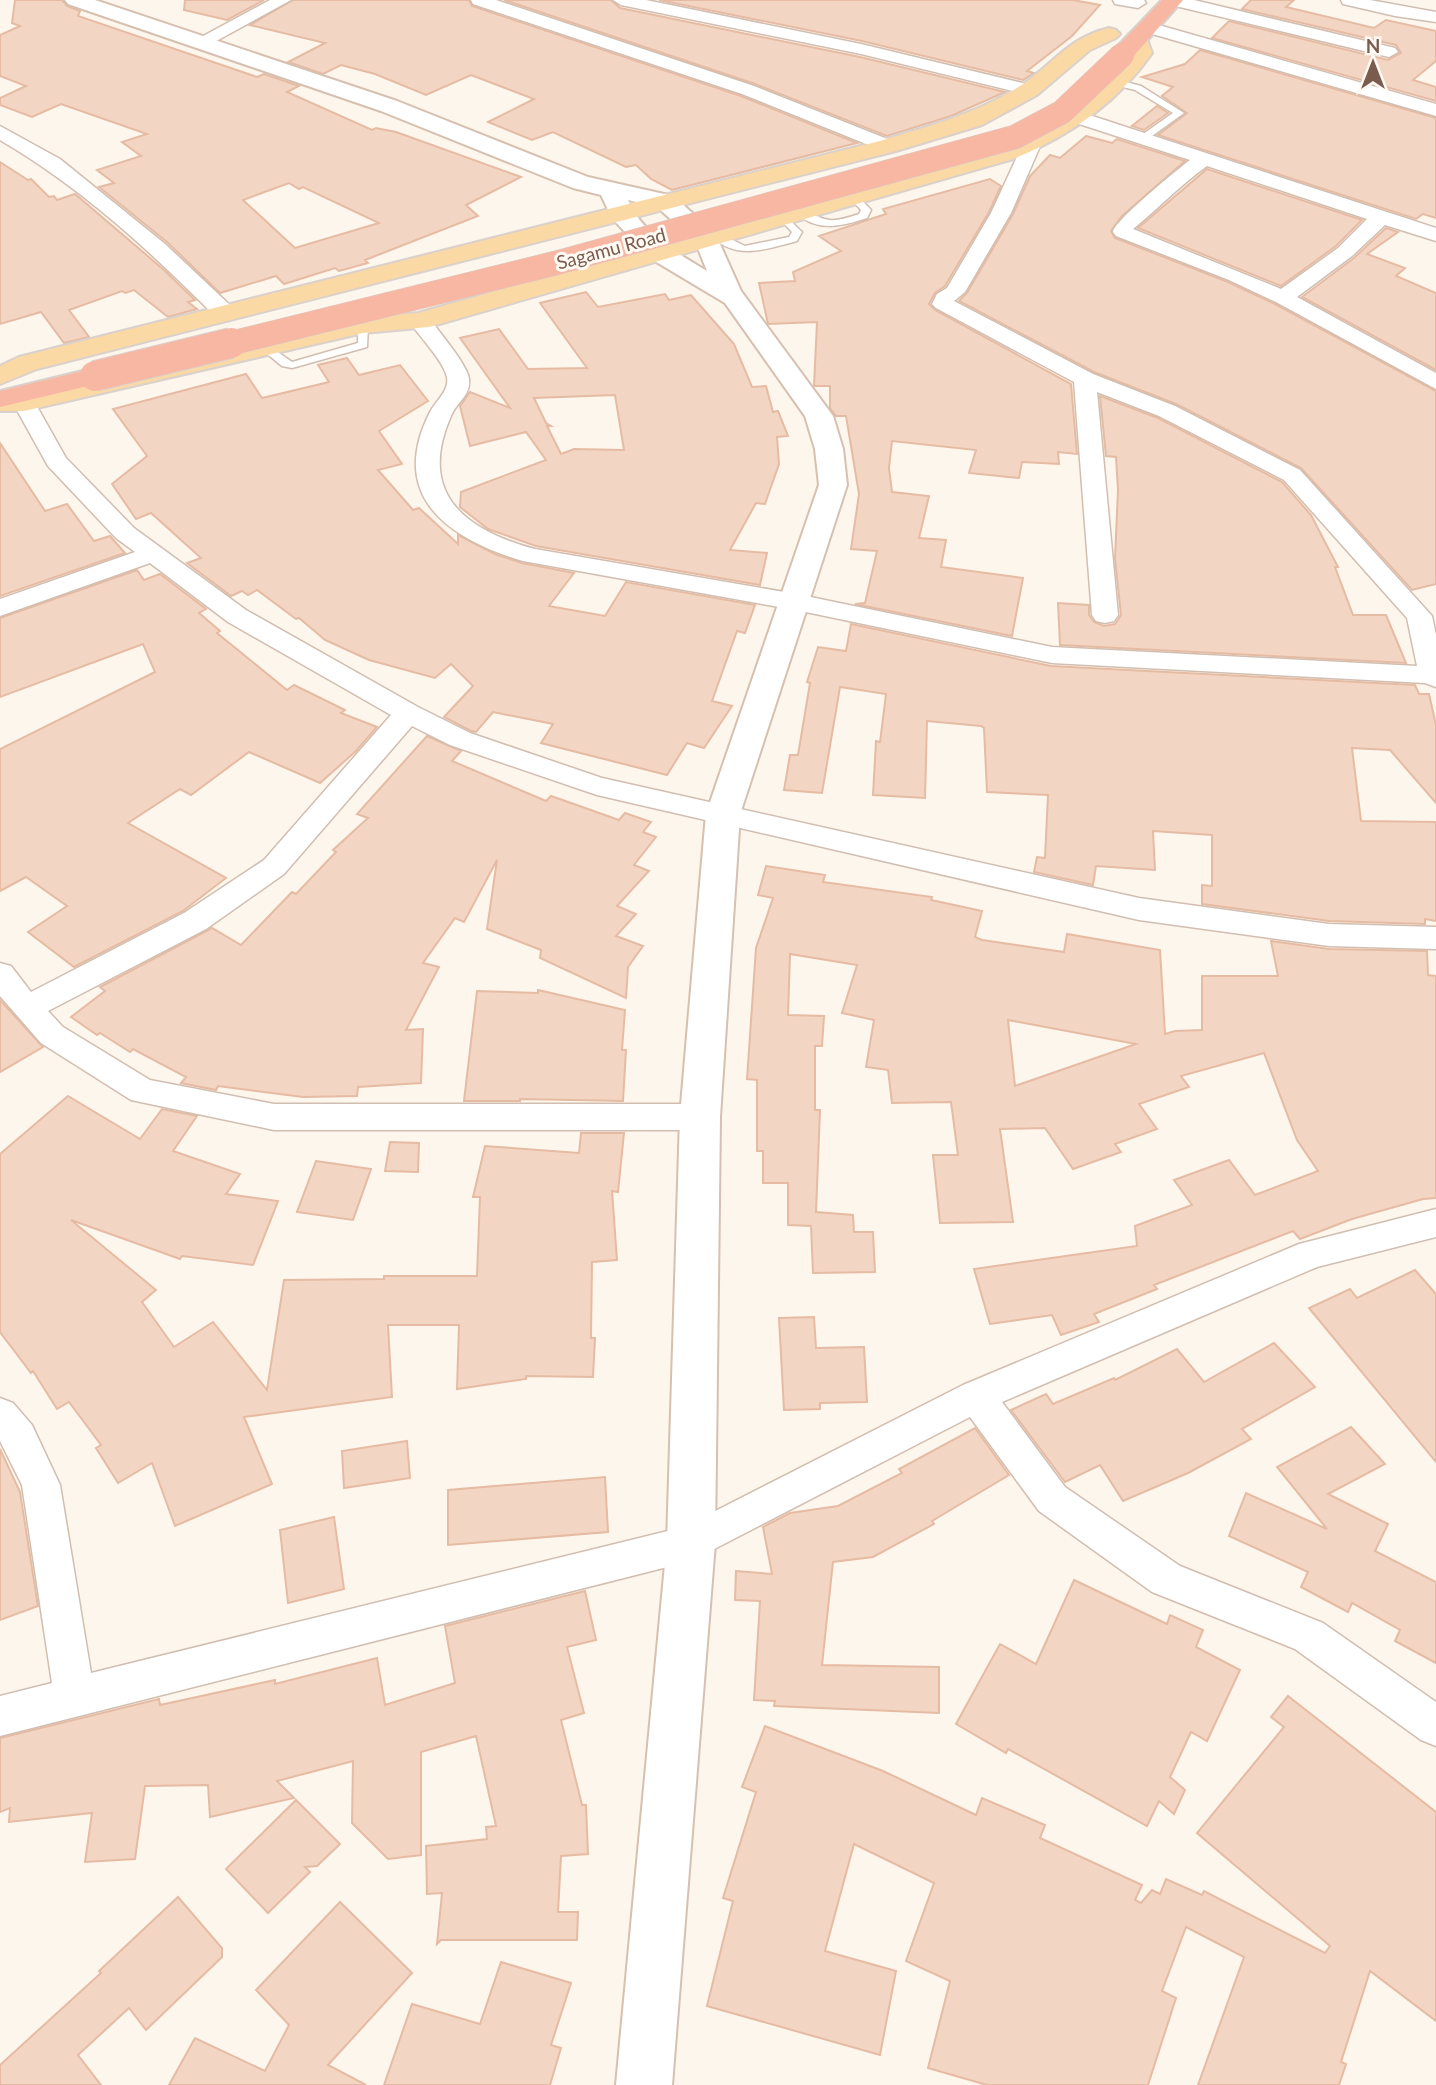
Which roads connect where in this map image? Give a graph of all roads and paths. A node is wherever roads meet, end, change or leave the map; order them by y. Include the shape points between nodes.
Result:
1 (75, 0) edge
2 (283, 0) edge
3 (479, 0) edge
4 (621, 0) edge
5 (1173, 0) edge
6 (1349, 0) edge
7 (1133, 1) edge
8 (1436, 17) edge
9 (203, 41) junction
10 (1122, 41) junction
11 (1389, 52) dead end
12 (1118, 83) junction
13 (1029, 90) junction
14 (1436, 110) edge
15 (1077, 117) junction
16 (0, 132) edge
17 (1142, 139) junction
18 (1032, 144) junction
19 (888, 146) junction
20 (1205, 159) junction
21 (611, 189) junction
22 (664, 201) junction
23 (621, 213) junction
24 (1382, 216) junction
25 (1436, 235) edge
26 (711, 237) junction
27 (657, 252) junction
28 (729, 294) junction
29 (1283, 298) junction
30 (224, 312) junction
31 (420, 321) junction
32 (87, 368) junction
33 (0, 377) edge
34 (1085, 379) junction
35 (1436, 382) edge
36 (8, 402) edge
37 (153, 554) junction
38 (796, 602) junction
39 (0, 608) edge
40 (1427, 612) edge
41 (1105, 615) dead end
42 (1434, 677) edge
43 (408, 713) junction
44 (723, 814) junction
45 (1436, 938) edge
46 (0, 974) edge
47 (26, 1008) junction
48 (700, 1116) junction
49 (1436, 1223) edge
50 (976, 1396) junction
51 (0, 1414) edge
52 (691, 1543) junction
53 (75, 1697) junction
54 (0, 1716) edge
55 (1436, 1726) edge
56 (644, 2085) edge

1 - 9 main road
2 - 9 street
3 - 19 street via 748,90
4 - 13 street via 861,49
5 - 10 highway, Sagamu Road
5 - 11 street
6 - 8 street
7 - 10 highway, Sagamu Road
9 - 21 main road via 389,106 581,183
10 - 12 main road via 1141,53
10 - 13 main road via 1082,45
10 - 14 street
10 - 32 highway, Sagamu Road, bridge via 1062,112 1014,137 556,263
12 - 15 main road
12 - 17 lane via 1150,94 1180,113
13 - 19 main road via 974,120
15 - 17 street
15 - 18 main road
16 - 30 street via 53,163 158,248
17 - 20 street
18 - 26 main road
18 - 34 street via 1001,213 955,292 944,298 943,304
19 - 22 main road
20 - 24 street
20 - 29 street via 1168,185 1123,232
21 - 22 main road
21 - 23 main road
22 - 23 main road
22 - 26 main road
23 - 27 main road
23 - 30 main road
24 - 25 street
24 - 29 street via 1345,252
26 - 27 main road
26 - 28 main road
27 - 28 main road
27 - 31 main road
28 - 38 main road via 819,416 829,449 833,485
29 - 35 street
30 - 33 main road via 28,363
31 - 36 main road via 363,325
31 - 38 street via 458,375 458,391 444,403 426,451 432,489 447,514 491,543 532,556
32 - 33 highway, Sagamu Road
32 - 36 highway, Sagamu Road
34 - 40 street via 1167,411 1292,475
34 - 41 street
36 - 37 street via 56,461 125,533
37 - 39 street
37 - 43 street via 237,616
38 - 42 street via 1052,655
38 - 44 main road
40 - 42 street
43 - 44 street via 460,739 597,786
43 - 47 street via 274,867 195,921
44 - 45 street via 1139,909 1329,935
44 - 48 main road
46 - 47 street
47 - 48 street via 52,1035 142,1091 274,1116
48 - 52 main road
49 - 50 street via 1311,1254
50 - 52 street
50 - 55 street via 1052,1499 1166,1579 1309,1636
51 - 53 street via 19,1437 41,1485
52 - 53 street
52 - 56 main road
53 - 54 street

